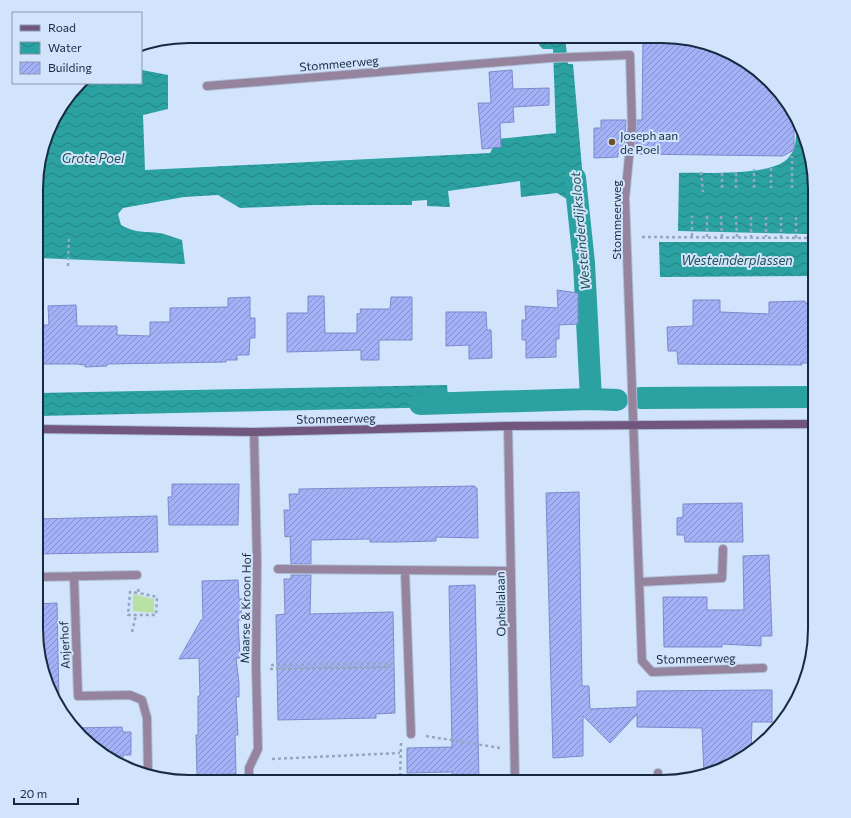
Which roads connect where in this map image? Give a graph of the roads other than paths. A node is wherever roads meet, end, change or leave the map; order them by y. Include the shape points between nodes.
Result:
1 (206, 86) dead end
2 (808, 424) edge
3 (508, 426) junction
4 (634, 426) junction
5 (43, 429) edge
6 (254, 432) junction
7 (723, 548) dead end
8 (278, 569) dead end
9 (405, 571) junction
10 (511, 571) junction
11 (137, 574) road end
12 (74, 576) junction
13 (43, 577) edge
14 (640, 582) junction
15 (763, 668) dead end
16 (411, 734) road end
17 (148, 769) edge
18 (249, 775) edge
19 (515, 775) edge

1 - 4 street, Stommeerweg via 570,56 630,55 632,126 625,198
2 - 4 main road, Stommeerweg
3 - 4 main road, Stommeerweg
3 - 6 main road, Stommeerweg
3 - 10 street, Ophelialaan
4 - 14 street, Stommeerweg
5 - 6 main road, Stommeerweg
6 - 18 street, Maarse & Kroon Hof via 258,749 249,768
7 - 14 street via 722,578
8 - 9 street
9 - 10 street
9 - 16 street
10 - 19 street, Ophelialaan
11 - 12 street
12 - 13 street
12 - 17 street, Anjerhof via 78,696 130,695 142,700 147,718
14 - 15 street, Stommeerweg via 642,661 652,672

